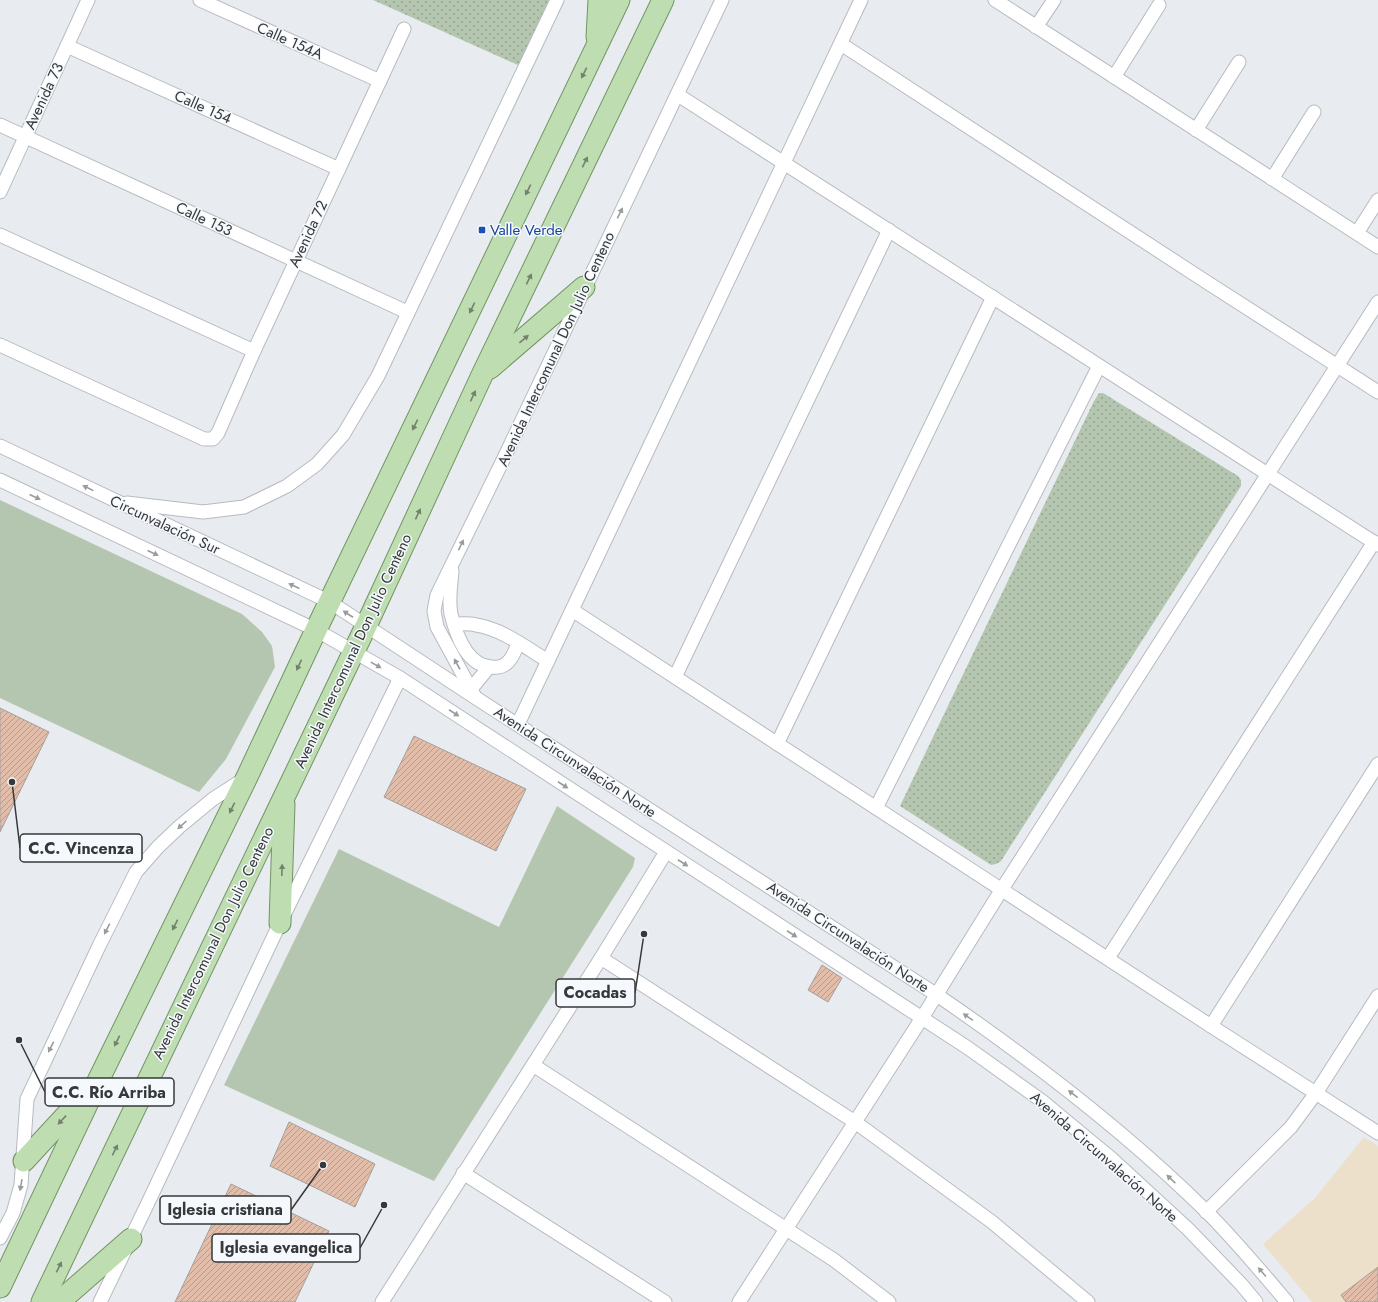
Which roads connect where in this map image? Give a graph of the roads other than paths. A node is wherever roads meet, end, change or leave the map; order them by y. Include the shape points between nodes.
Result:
1 (88, 0) edge
2 (200, 0) edge
3 (557, 0) edge
4 (599, 0) edge
5 (619, 0) edge
6 (663, 0) edge
7 (722, 0) edge
8 (861, 0) edge
9 (995, 0) edge
10 (1054, 0) edge
11 (1159, 4) dead end
12 (1036, 27) junction
13 (404, 29) dead end
14 (841, 44) junction
15 (67, 46) junction
16 (597, 47) junction
17 (1238, 62) dead end
18 (1114, 77) junction
19 (380, 81) junction
20 (678, 95) junction
21 (1314, 112) dead end
22 (0, 125) edge
23 (1196, 130) junction
24 (25, 137) junction
25 (784, 163) junction
26 (339, 169) junction
27 (1272, 179) junction
28 (0, 192) edge
29 (1378, 200) edge
30 (889, 230) junction
31 (1357, 233) junction
32 (0, 235) edge
33 (1378, 247) edge
34 (296, 261) junction
35 (584, 287) junction
36 (993, 297) junction
37 (1378, 302) edge
38 (407, 312) junction
39 (0, 345) edge
40 (254, 351) junction
41 (1099, 366) junction
42 (1337, 366) junction
43 (483, 373) junction
44 (1378, 392) edge
45 (0, 446) edge
46 (1267, 473) junction
47 (0, 480) edge
48 (115, 501) junction
49 (1376, 543) edge
50 (454, 560) junction
51 (330, 602) junction
52 (572, 610) junction
53 (454, 624) junction
54 (366, 626) junction
55 (316, 630) junction
56 (518, 643) junction
57 (353, 652) junction
58 (548, 661) junction
59 (489, 667) junction
60 (675, 677) junction
61 (400, 678) junction
62 (473, 694) junction
63 (518, 724) junction
64 (777, 744) junction
65 (1378, 764) edge
66 (247, 777) junction
67 (284, 794) junction
68 (876, 808) junction
69 (666, 852) junction
70 (1002, 889) junction
71 (280, 923) junction
72 (601, 958) junction
73 (1108, 958) junction
74 (937, 995) junction
75 (1378, 996) edge
76 (922, 1018) junction
77 (1210, 1026) junction
78 (533, 1064) junction
79 (98, 1081) junction
80 (1316, 1093) junction
81 (855, 1122) junction
82 (1378, 1133) edge
83 (24, 1162) junction
84 (463, 1173) junction
85 (1206, 1212) junction
86 (786, 1228) junction
87 (0, 1238) edge
88 (131, 1239) junction
89 (0, 1288) edge
90 (42, 1302) edge
91 (59, 1302) edge
92 (100, 1302) edge
93 (383, 1302) edge
94 (665, 1302) edge
95 (739, 1302) edge
96 (889, 1302) edge
97 (1088, 1302) edge
98 (1256, 1302) edge
99 (1287, 1302) edge

1 - 15 street, Avenida 73
2 - 19 street, Calle 154A
3 - 38 street
4 - 16 main road
5 - 16 main road
43 -> 6 main road, Avenida Intercomunal Don Julio Centeno
7 - 20 street, Avenida Intercomunal Don Julio Centeno
8 - 14 street
9 - 12 street
10 - 12 street
11 - 18 street
12 - 18 street
13 - 19 street, Avenida 72
14 - 25 street
14 - 42 street
15 - 24 street, Avenida 73
15 - 26 street, Calle 154
16 -> 51 main road
17 - 23 street
18 - 23 street
19 - 26 street, Avenida 72
20 - 25 street
35 -> 20 street, Avenida Intercomunal Don Julio Centeno
21 - 27 street
22 - 24 street, Calle 153
23 - 27 street
24 - 28 street, Avenida 73
24 - 34 street, Calle 153
25 - 30 street
25 - 52 street
26 - 34 street, Avenida 72
27 - 31 street
29 - 31 street
30 - 36 street
30 - 60 street
31 - 33 street
32 - 40 street
34 - 38 street, Calle 153
34 - 40 street, Avenida 72
43 -> 35 main road
50 -> 35 street, Avenida Intercomunal Don Julio Centeno
36 - 41 street
36 - 64 street
37 - 42 street
38 - 48 street via 378,376 343,435 317,464 287,486 244,507 204,512
39 - 40 street, Avenida 72 via 204,439 213,439 218,433
41 - 46 street
41 - 68 street
42 - 44 street
42 - 46 street
54 -> 43 main road, Avenida Intercomunal Don Julio Centeno
48 -> 45 street, Circunvalación Sur
46 - 49 street
46 - 70 street
47 -> 55 street, Circunvalación Sur
51 -> 48 street, Circunvalación Sur
49 - 73 street
50 - 53 street via 449,597
62 -> 50 street, Avenida Intercomunal Don Julio Centeno via 437,627 434,612 436,595
54 -> 51 street, Circunvalación Sur
51 - 55 main road
52 - 58 street
52 - 60 street
53 - 56 street via 475,624 503,634
53 - 59 street via 464,648 471,657
54 - 57 main road, Avenida Intercomunal Don Julio Centeno
54 - 62 street, Avenida Circunvalación Norte
55 - 57 street, Circunvalación Sur
55 -> 66 main road
56 - 58 street
56 - 59 street via 509,661 503,666
57 -> 61 street, Avenida Circunvalación Norte
57 - 67 main road, Avenida Intercomunal Don Julio Centeno
58 - 63 street
59 - 62 street
60 - 64 street
61 -> 69 street, Avenida Circunvalación Norte
61 - 71 street
62 - 63 street, Avenida Circunvalación Norte
63 - 74 street, Avenida Circunvalación Norte
64 - 68 street
65 - 77 street
66 -> 79 main road
66 -> 83 street via 196,812 158,847 136,872 27,1099
71 -> 67 main road
90 -> 67 main road, Avenida Intercomunal Don Julio Centeno
68 - 70 street
69 - 72 street
69 -> 76 street, Avenida Circunvalación Norte
70 - 73 street
70 - 74 street
71 - 88 street
72 - 78 street
72 - 81 street
73 - 77 street
74 - 76 street
85 -> 74 street, Avenida Circunvalación Norte via 1084,1102
75 - 80 street
76 - 81 street
76 - 98 street, Avenida Circunvalación Norte via 1042,1101 1112,1159 1188,1229
77 - 80 street
78 - 84 street
78 - 86 street
79 -> 83 main road
79 - 89 main road
80 - 82 street
80 - 85 street via 1291,1127
81 - 86 street
81 - 97 street via 992,1222
83 -> 87 street via 18,1200
84 - 93 street
84 - 94 street
99 -> 85 street, Avenida Circunvalación Norte
86 - 95 street
86 - 96 street via 834,1260
88 - 91 main road
88 - 92 street

